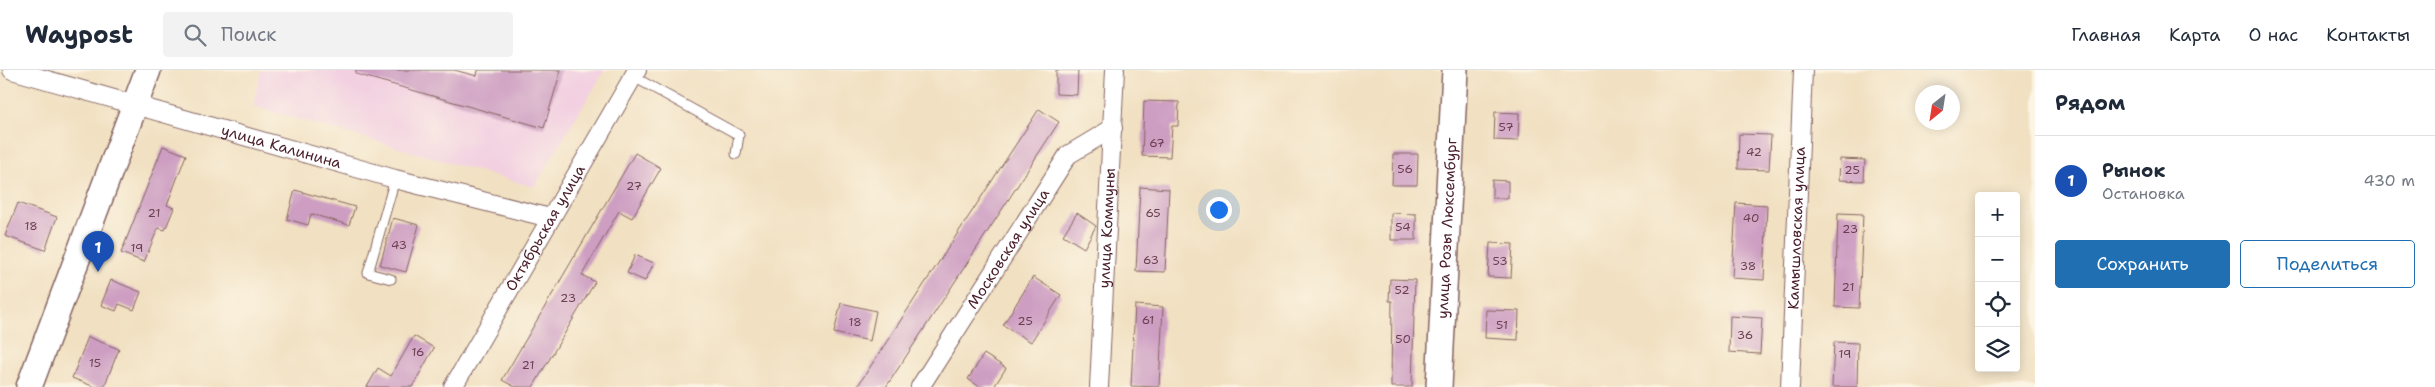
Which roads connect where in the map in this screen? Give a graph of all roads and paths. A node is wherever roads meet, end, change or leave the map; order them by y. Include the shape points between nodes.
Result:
1 (12, 70) edge
2 (148, 70) edge
3 (1115, 70) edge
4 (1454, 70) edge
5 (1803, 70) edge
6 (636, 73) edge
7 (135, 105) junction
8 (1113, 128) junction
9 (736, 154) dead end
10 (395, 178) junction
11 (550, 218) junction
12 (392, 279) dead end
13 (29, 387) edge
14 (453, 387) edge
15 (920, 387) edge
16 (1099, 387) edge
17 (1439, 387) edge
18 (1790, 387) edge

1 - 7 street, улица Калинина
2 - 7 street
3 - 8 street, улица Коммуны
4 - 17 street, улица Розы Люксембург
5 - 18 street, Камышловская улица
6 - 9 lane via 739,135
6 - 11 street, Октябрьская улица
7 - 10 street, улица Калинина
7 - 13 street
8 - 15 street, Московская улица via 1068,155
8 - 16 street, улица Коммуны
10 - 11 street, улица Калинина
10 - 12 lane via 368,272
11 - 14 street, Октябрьская улица

